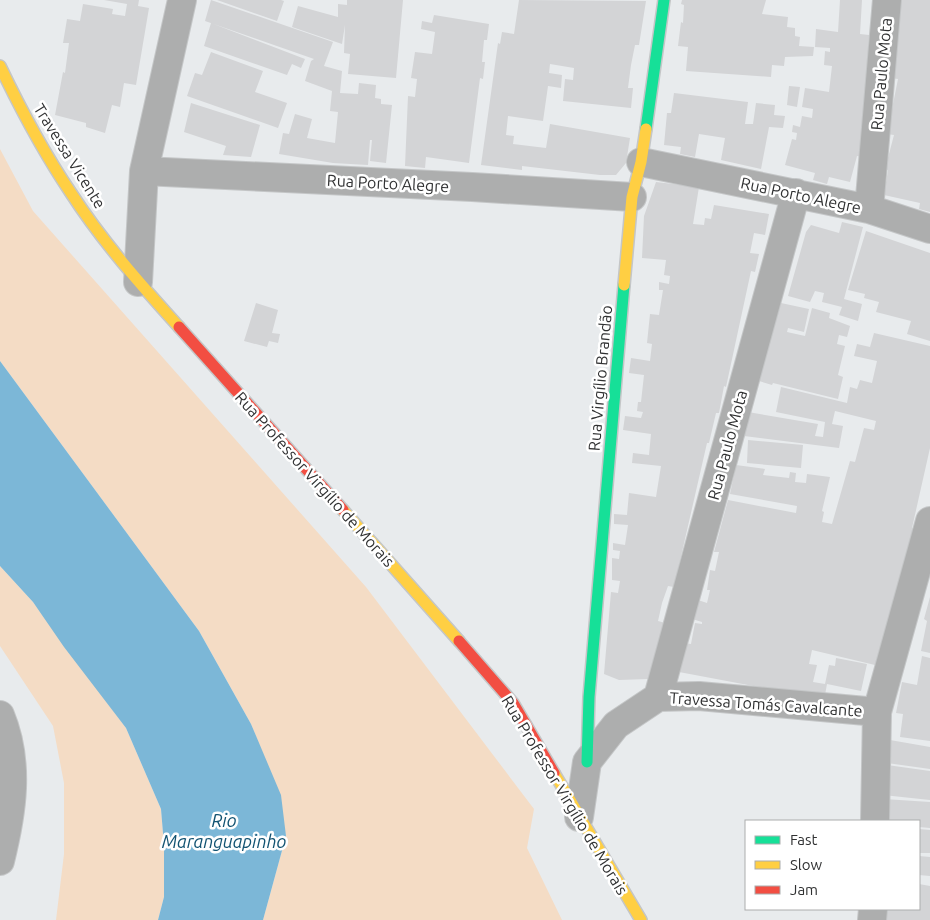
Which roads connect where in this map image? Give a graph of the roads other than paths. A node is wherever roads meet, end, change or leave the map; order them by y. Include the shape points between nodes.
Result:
1 (182, 0) edge
2 (664, 0) edge
3 (887, 0) edge
4 (0, 66) edge
5 (641, 162) junction
6 (144, 171) junction
7 (796, 193) junction
8 (632, 197) junction
9 (869, 209) junction
10 (930, 229) edge
11 (138, 282) junction
12 (930, 521) edge
13 (658, 697) junction
14 (877, 712) junction
15 (0, 715) edge
16 (587, 762) junction
17 (579, 817) junction
18 (875, 820) edge
19 (0, 862) edge
20 (640, 920) edge

1 - 6 street
2 - 5 main road, Rua Virgílio Brandão
3 - 9 street, Rua Paulo Mota
4 - 11 main road, Travessa Vicente via 22,112 71,194
5 - 7 street, Rua Porto Alegre
5 - 8 main road, Rua Virgílio Brandão
6 - 8 street, Rua Porto Alegre
6 - 11 street
7 - 9 street, Rua Porto Alegre
7 - 13 street, Rua Paulo Mota
8 - 16 main road, Rua Virgílio Brandão via 589,698
9 - 10 street, Rua Porto Alegre
11 - 17 main road, Rua Professor Virgílio de Morais via 513,703
12 - 14 street
13 - 14 street, Travessa Tomás Cavalcante via 699,696
13 - 16 street, Travessa Tomás Cavalcante via 616,725
14 - 18 street
15 - 19 street via 10,748 13,774 12,801
16 - 17 street, Travessa Tomás Cavalcante
17 - 20 main road, Rua Professor Virgílio de Morais

